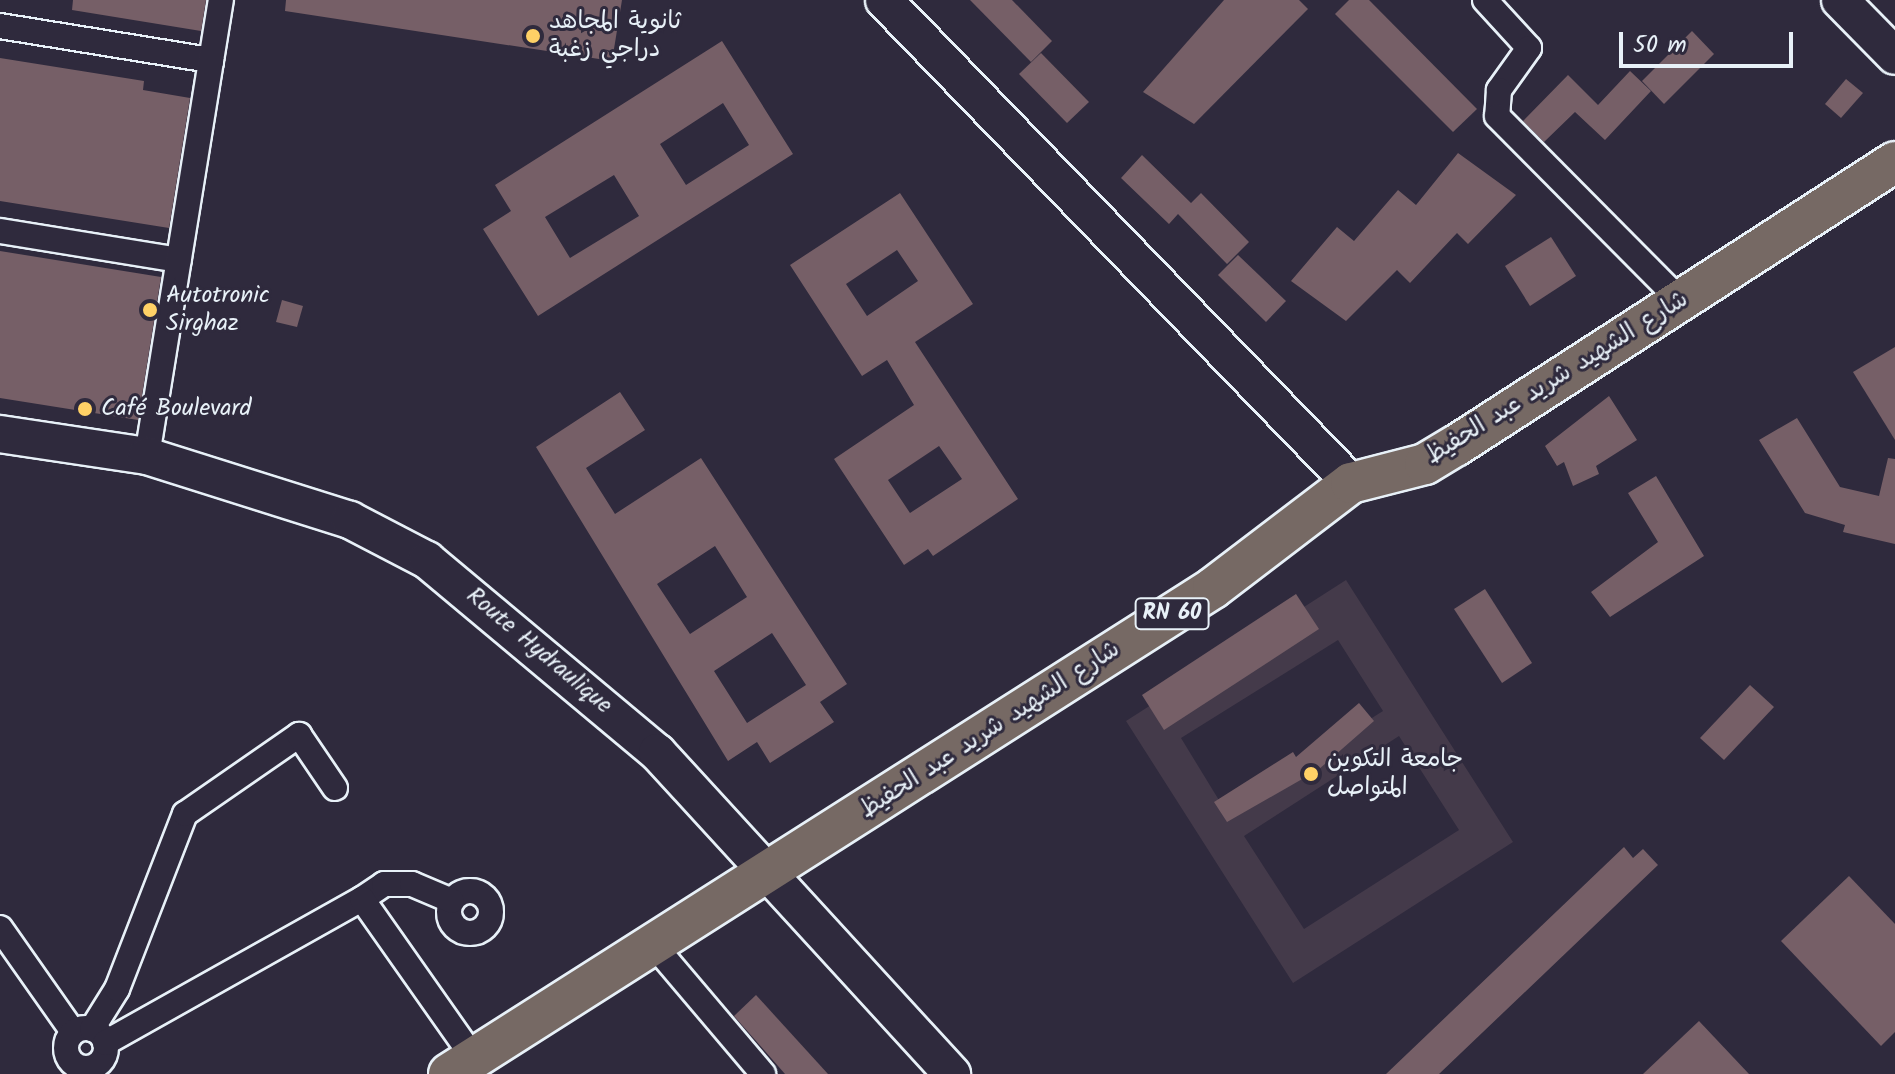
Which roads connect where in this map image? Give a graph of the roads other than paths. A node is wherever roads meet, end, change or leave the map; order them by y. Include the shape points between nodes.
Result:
1 (221, 0) edge
2 (884, 0) edge
3 (1485, 0) edge
4 (1840, 0) edge
5 (0, 26) edge
6 (1895, 56) edge
7 (211, 60) junction
8 (1895, 162) edge
9 (0, 231) edge
10 (179, 260) junction
11 (1681, 301) junction
12 (0, 434) edge
13 (147, 456) junction
14 (1351, 483) junction
15 (335, 788) dead end
16 (770, 875) junction
17 (362, 899) junction
18 (452, 901) dead end
19 (0, 928) edge
20 (652, 943) junction
21 (90, 1035) junction
22 (461, 1066) edge
23 (88, 1071) edge
24 (763, 1074) edge
25 (952, 1074) edge

1 - 7 street
2 - 14 main road
3 - 11 street via 1529,48 1499,90 1497,116
4 - 6 main road
5 - 7 street
7 - 10 street
8 - 11 main road, شارع الشهيد شريد عبد الحفيظ / RN 60
9 - 10 street
10 - 13 street
11 - 14 main road, شارع الشهيد شريد عبد الحفيظ / RN 60 via 1425,464
12 - 13 main road, Route Hydraulique
13 - 16 main road, Route Hydraulique via 350,520 427,560 534,642 657,752
14 - 16 main road, شارع الشهيد شريد عبد الحفيظ / RN 60 via 1213,588
15 - 21 street via 299,735 185,814 117,989
16 - 20 main road, شارع الشهيد شريد عبد الحفيظ / RN 60
16 - 25 main road, Route Hydraulique
17 - 18 street via 384,884 412,884
17 - 21 street
17 - 22 street
19 - 21 street
20 - 22 main road, شارع الشهيد شريد عبد الحفيظ / RN 60
20 - 24 street
21 - 23 street via 104,1057
21 - 23 street via 67,1056

